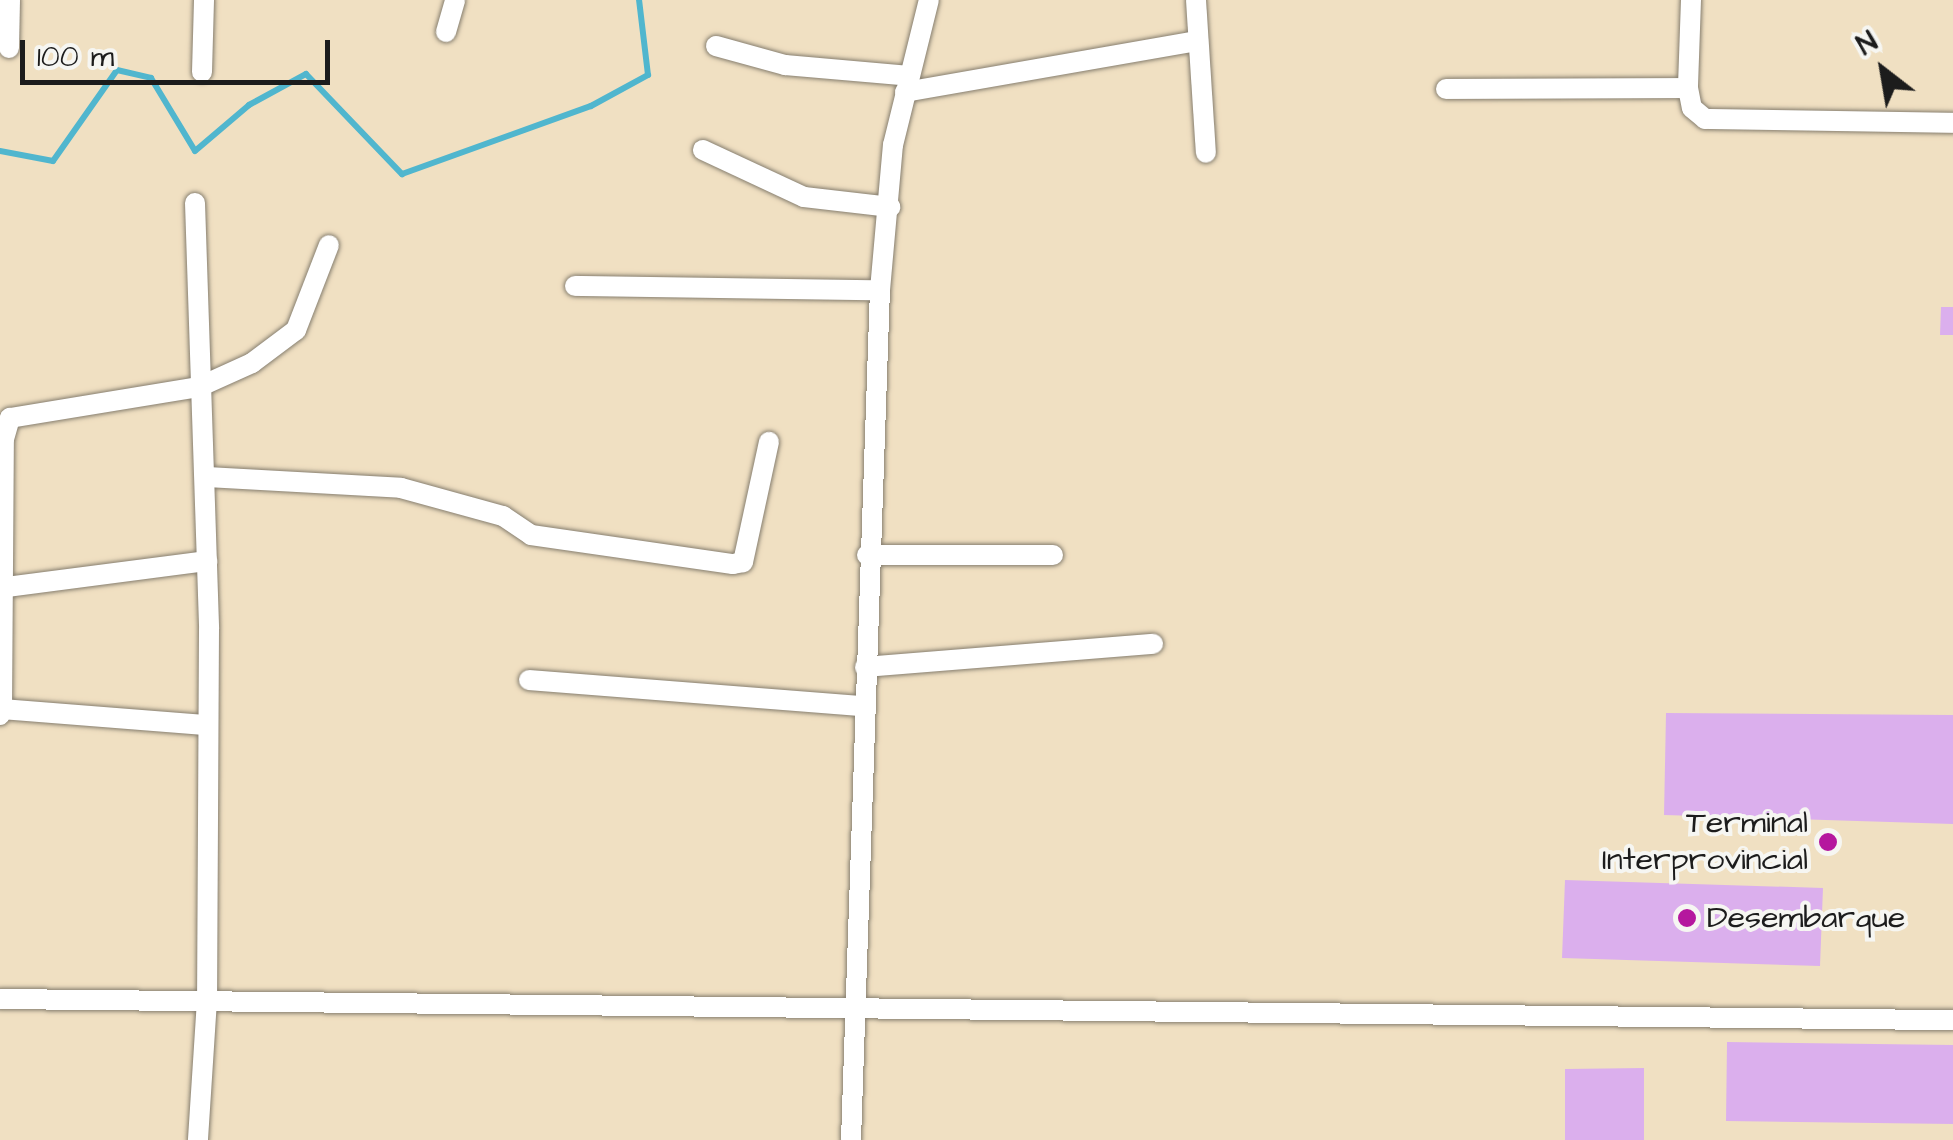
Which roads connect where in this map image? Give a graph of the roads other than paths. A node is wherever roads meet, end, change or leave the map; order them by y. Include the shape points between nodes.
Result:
1 (10, 0) edge
2 (204, 0) edge
3 (454, 0) edge
4 (929, 0) edge
5 (1196, 0) edge
6 (1691, 0) edge
7 (446, 32) dead end
8 (1198, 41) junction
9 (716, 46) dead end
10 (8, 48) dead end
11 (202, 72) dead end
12 (908, 84) junction
13 (1688, 88) junction
14 (1446, 90) dead end
15 (1953, 123) edge
16 (703, 150) dead end
17 (1206, 152) dead end
18 (195, 203) dead end
19 (890, 207) junction
20 (330, 246) dead end
21 (576, 286) dead end
22 (880, 290) junction
23 (198, 388) junction
24 (769, 442) dead end
25 (207, 477) junction
26 (1054, 554) dead end
27 (868, 555) junction
28 (207, 562) junction
29 (7, 587) junction
30 (1153, 644) dead end
31 (865, 667) junction
32 (529, 680) dead end
33 (863, 706) junction
34 (1, 712) edge
35 (204, 725) junction
36 (0, 999) edge
37 (207, 1000) junction
38 (857, 1008) junction
39 (1953, 1020) edge
40 (198, 1140) edge
41 (851, 1140) edge

1 - 10 street
2 - 11 street
3 - 7 street
4 - 12 street
5 - 8 street
6 - 13 street
8 - 12 street
8 - 17 street
9 - 12 street via 785,65
12 - 19 street via 892,145
13 - 14 street
13 - 15 street via 1692,108 1705,119
16 - 19 street via 804,197
18 - 23 street
19 - 22 street
20 - 23 street via 286,342
21 - 22 street
22 - 27 street
23 - 25 street
23 - 29 street via 10,418 4,439
24 - 25 street via 743,562 733,564 531,534 503,516 401,488
25 - 28 street
26 - 27 street
27 - 31 street
28 - 29 street
28 - 35 street
29 - 34 street
30 - 31 street
31 - 33 street
32 - 33 street
33 - 38 street
34 - 35 street
35 - 37 street
36 - 37 street
37 - 38 street
37 - 40 street
38 - 39 street
38 - 41 street

